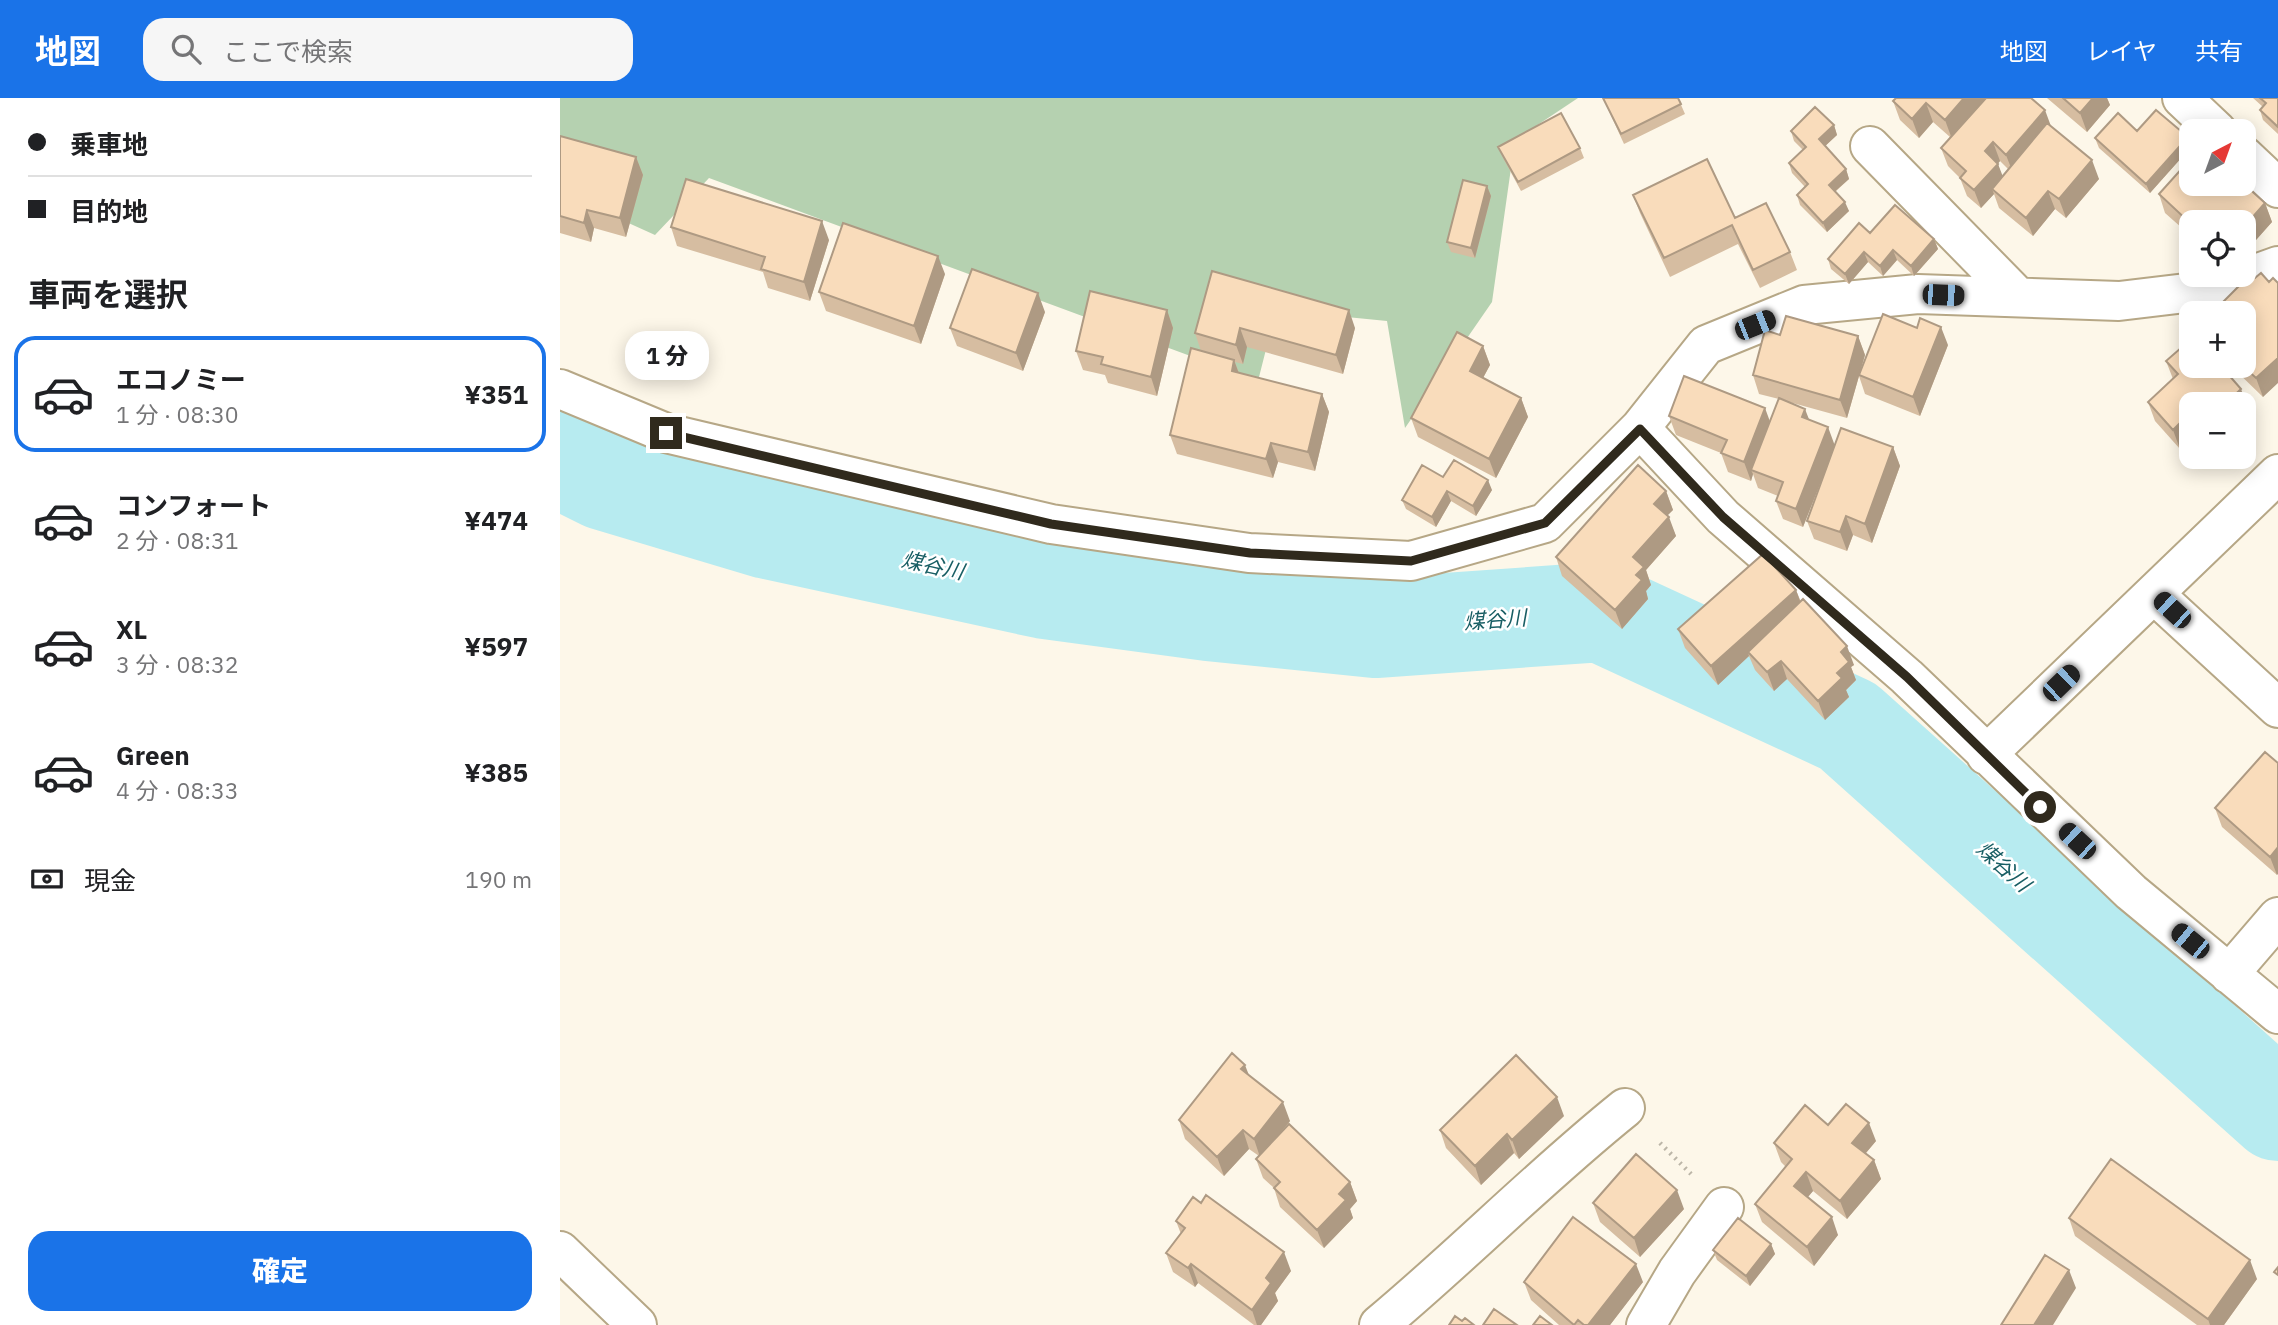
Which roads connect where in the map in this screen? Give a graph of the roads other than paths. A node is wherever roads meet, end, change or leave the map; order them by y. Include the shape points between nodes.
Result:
1 (2182, 98) edge
2 (2204, 119) edge
3 (1870, 146) dead end
4 (2256, 167) edge
5 (2278, 188) edge
6 (2278, 266) edge
7 (2018, 297) junction
8 (560, 389) edge
9 (1640, 429) junction
10 (2278, 474) edge
11 (2154, 594) junction
12 (2278, 708) edge
13 (1986, 755) junction
14 (2278, 917) edge
15 (2230, 974) junction
16 (2278, 1014) edge
17 (1625, 1108) road end
18 (1724, 1207) road end
19 (560, 1251) edge
20 (628, 1322) edge
21 (1379, 1325) edge
22 (1646, 1325) edge

1 - 2 street
3 - 7 street
4 - 5 street
6 - 7 street via 2211,290 2119,301
7 - 9 street via 1918,294 1804,305 1706,345
8 - 9 street via 666,433 1051,524 1250,553 1411,561 1545,523
9 - 13 street via 1723,517 1907,677
10 - 11 street
11 - 12 street
11 - 13 street
13 - 15 street via 2131,892
14 - 15 street
15 - 16 street
17 - 21 street
18 - 22 street via 1676,1272
19 - 20 street

